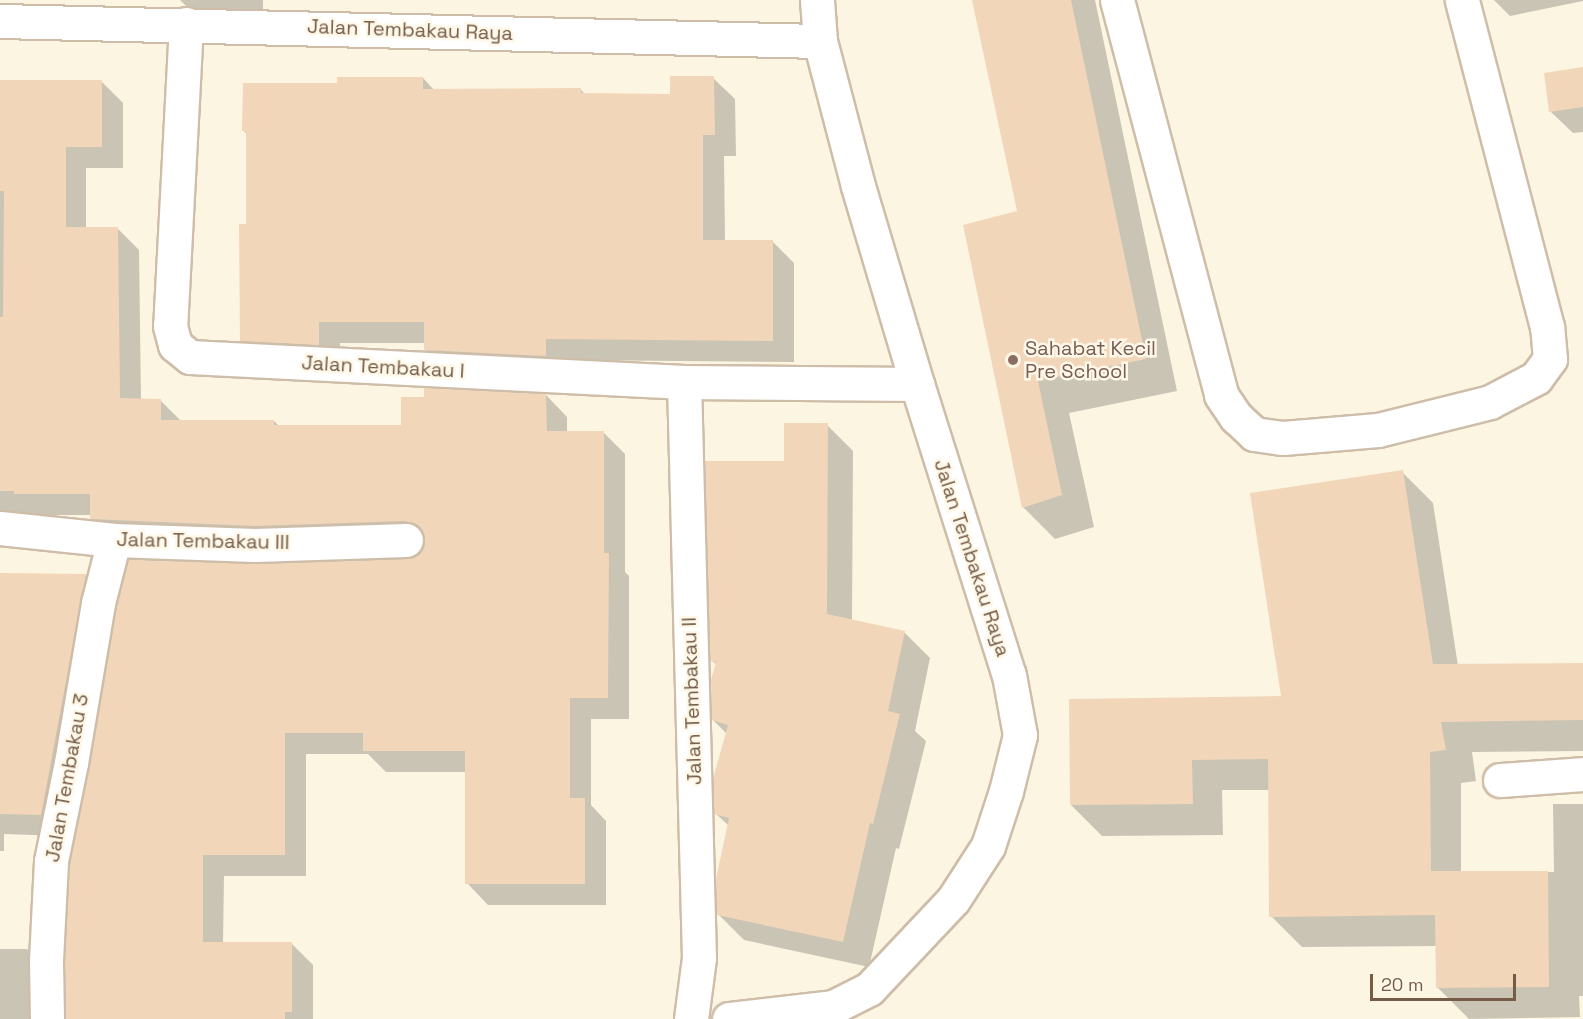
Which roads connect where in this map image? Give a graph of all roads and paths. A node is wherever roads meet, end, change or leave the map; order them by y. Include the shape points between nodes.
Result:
1 (817, 0) edge
2 (1117, 0) edge
3 (1462, 0) edge
4 (0, 21) edge
5 (186, 24) junction
6 (820, 41) junction
7 (684, 382) junction
8 (917, 384) junction
9 (0, 528) edge
10 (114, 540) junction
11 (406, 540) dead end
12 (1583, 774) edge
13 (1500, 780) dead end
14 (832, 1013) edge
15 (47, 1019) edge
16 (691, 1019) edge
17 (729, 1019) edge

1 - 6 street, Jalan Tembakau Raya
2 - 3 street via 1221,395 1254,434 1283,438 1378,430 1490,402 1536,378 1550,359 1547,327
4 - 5 street, Jalan Tembakau Raya
5 - 6 street, Jalan Tembakau Raya
5 - 7 street, Jalan Tembakau I via 170,326 175,345 190,357
6 - 8 street, Jalan Tembakau Raya
7 - 8 street, Jalan Tembakau I
7 - 16 street, Jalan Tembakau II via 699,958
8 - 14 street, Jalan Tembakau Raya via 1009,675 1020,735 988,846 953,900 869,989
9 - 10 street, Jalan Tembakau III
10 - 11 street, Jalan Tembakau III via 255,546
10 - 15 street, Jalan Tembakau 3 via 98,603 51,861
12 - 13 street
14 - 17 street

